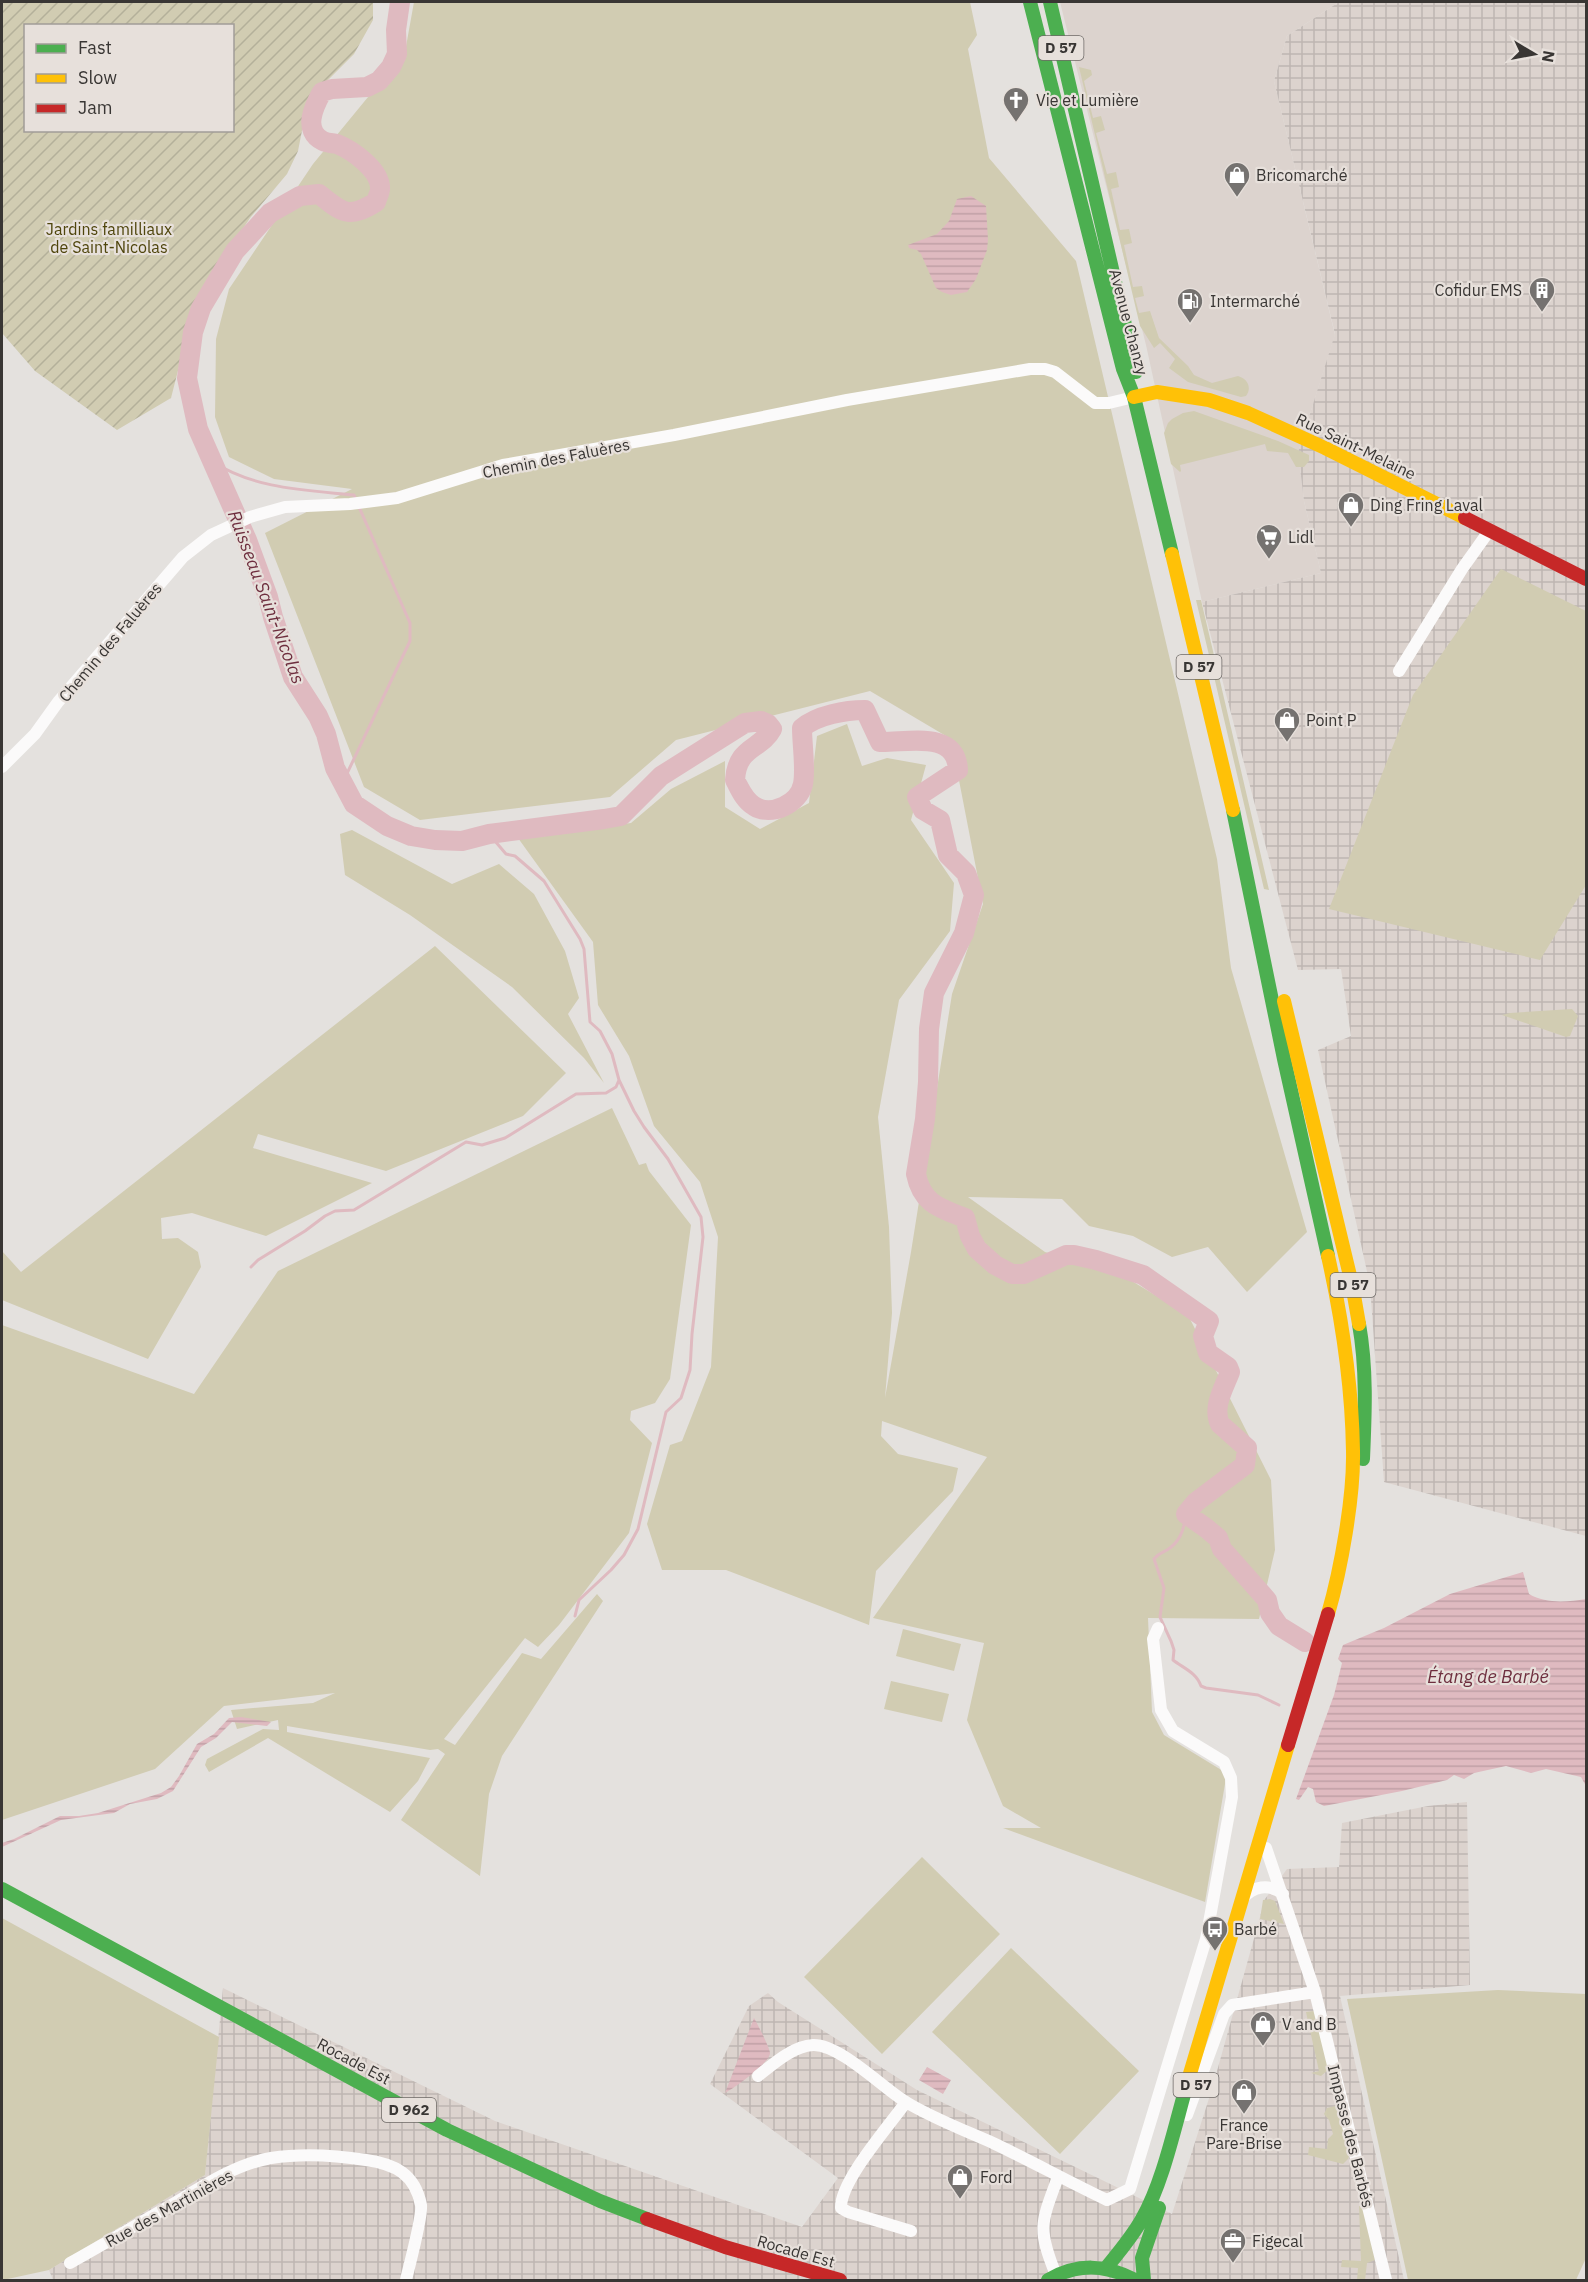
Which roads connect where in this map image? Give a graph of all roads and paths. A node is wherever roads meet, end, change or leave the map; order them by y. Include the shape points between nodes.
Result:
1 (1030, 2) edge
2 (1050, 2) edge
3 (1134, 397) junction
4 (1489, 531) junction
5 (1587, 579) edge
6 (1399, 671) dead end
7 (2, 767) edge
8 (1238, 831) junction
9 (1158, 1628) dead end
10 (1266, 1848) junction
11 (2, 1889) edge
12 (1254, 1890) junction
13 (1283, 1894) junction
14 (1240, 1901) junction
15 (1315, 1992) junction
16 (758, 2076) dead end
17 (906, 2102) junction
18 (1187, 2115) junction
19 (1058, 2177) junction
20 (911, 2231) dead end
21 (70, 2263) dead end
22 (1106, 2268) junction
23 (1052, 2278) edge
24 (406, 2280) edge
25 (840, 2280) edge
26 (1135, 2280) edge
27 (1144, 2280) edge
28 (1386, 2280) edge

1 - 3 main road, Avenue Chanzy / D 57 via 1122,369
2 - 3 main road, Avenue Chanzy / D 57 via 1137,375
3 - 4 main road, Rue Saint-Melaine via 1166,393 1209,400 1248,413
3 - 7 street, Chemin des Faluères via 1095,403 1055,372 1030,369 503,465 397,498 285,507 250,517 212,535 183,557 35,734
3 - 8 main road, D 57
4 - 5 main road, Rue Saint-Melaine
4 - 6 street
8 - 10 main road, D 57 via 1299,1057 1353,1284 1363,1346 1366,1400 1359,1516 1350,1569
8 - 14 main road, D 57 via 1337,1296 1353,1452 1348,1511 1330,1607
9 - 19 street via 1153,1638 1161,1710 1173,1731 1224,1762 1232,1778 1232,1797 1206,1939 1130,2189 1107,2200
10 - 12 main road, D 57
10 - 13 street, Impasse des Barbés
11 - 25 main road, Rocade Est / D 962 via 458,2135 600,2201 675,2230
12 - 13 street via 1269,1887
12 - 14 street
12 - 18 main road, D 57
13 - 15 street, Impasse des Barbés
14 - 22 main road, D 57 via 1156,2188 1143,2218
15 - 18 street via 1232,2005 1224,2014
15 - 28 street, Impasse des Barbés
16 - 17 street via 783,2057 814,2045 852,2061
17 - 19 street
17 - 20 street via 856,2170 841,2199 841,2208
18 - 27 main road, D 57 via 1142,2258
19 - 23 street via 1043,2217
21 - 24 street, Rue des Martinières via 240,2169 269,2159 335,2155 396,2168 407,2174 415,2187 421,2207
22 - 23 main road via 1072,2268
22 - 26 main road

